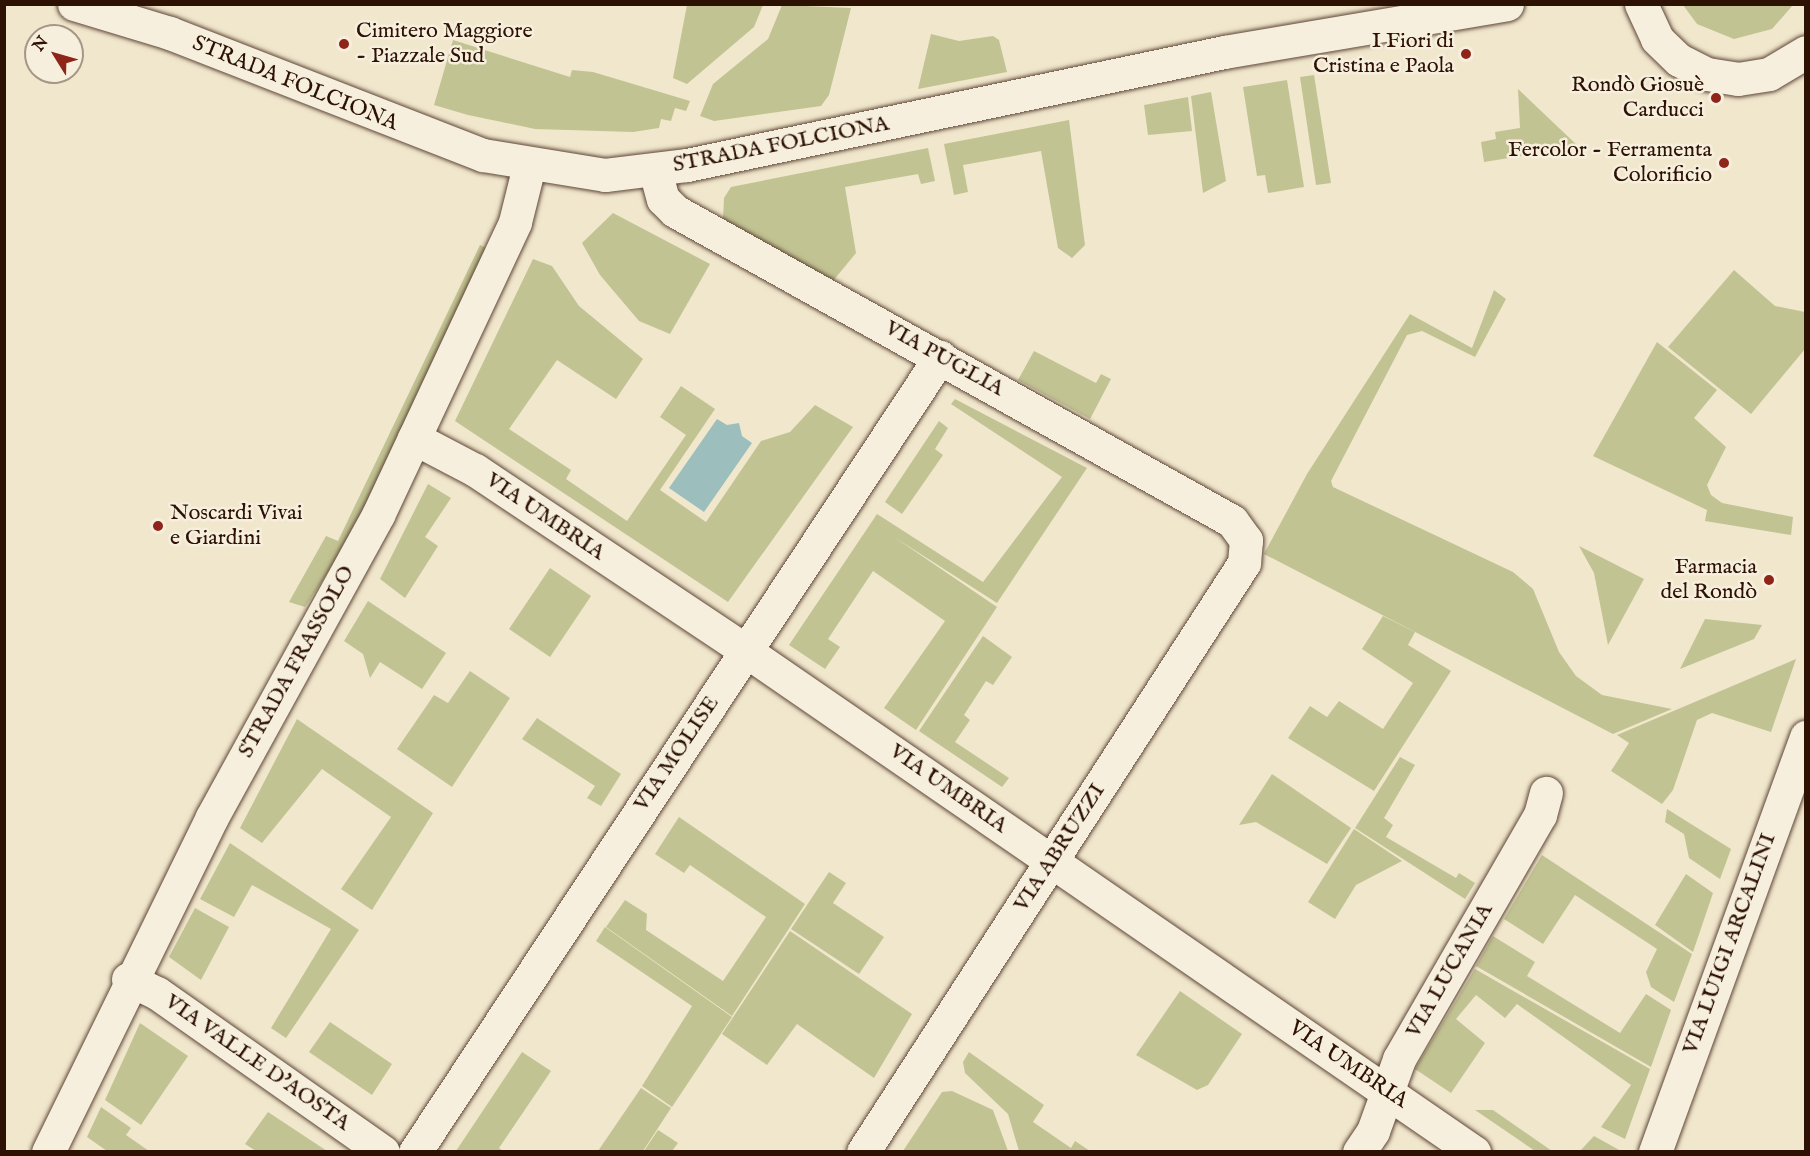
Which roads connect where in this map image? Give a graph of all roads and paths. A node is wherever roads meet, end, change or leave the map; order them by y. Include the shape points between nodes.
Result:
1 (74, 4) edge
2 (1507, 4) edge
3 (1641, 4) edge
4 (1429, 11) edge
5 (1803, 59) edge
6 (529, 166) junction
7 (655, 170) junction
8 (940, 357) junction
9 (414, 438) junction
10 (1246, 540) joint
11 (746, 651) junction
12 (1806, 737) edge
13 (1546, 793) dead end
14 (1052, 861) junction
15 (128, 979) junction
16 (1388, 1092) junction
17 (48, 1152) edge
18 (383, 1152) edge
19 (415, 1152) edge
20 (863, 1152) edge
21 (1359, 1152) edge
22 (1474, 1152) edge
23 (1655, 1152) edge

1 - 6 street, STRADA FOLCIONA via 170,33 445,142
2 - 4 street, STRADA FOLCIONA
3 - 5 street via 1657,39 1679,60 1707,74 1738,79 1769,74
4 - 7 street, STRADA FOLCIONA
6 - 7 street, STRADA FOLCIONA via 605,175
6 - 9 street, STRADA FRASSOLO via 515,222
7 - 8 street, VIA PUGLIA via 663,200 675,211
8 - 10 street, VIA PUGLIA via 1232,521
8 - 11 street, VIA MOLISE
9 - 11 street, VIA UMBRIA via 475,470
9 - 15 street, STRADA FRASSOLO
10 - 14 street, VIA ABRUZZI via 1244,563
11 - 14 street, VIA UMBRIA
11 - 19 street, VIA MOLISE
12 - 23 street, VIA LUIGI ARCALINI
13 - 16 street, VIA LUCANIA via 1540,815 1399,1059
14 - 16 street, VIA UMBRIA
14 - 20 street, VIA ABRUZZI
15 - 17 street, STRADA FRASSOLO
15 - 18 street, VIA VALLE D'AOSTA via 157,993
16 - 21 street, VIA LUCANIA
16 - 22 street, VIA UMBRIA

